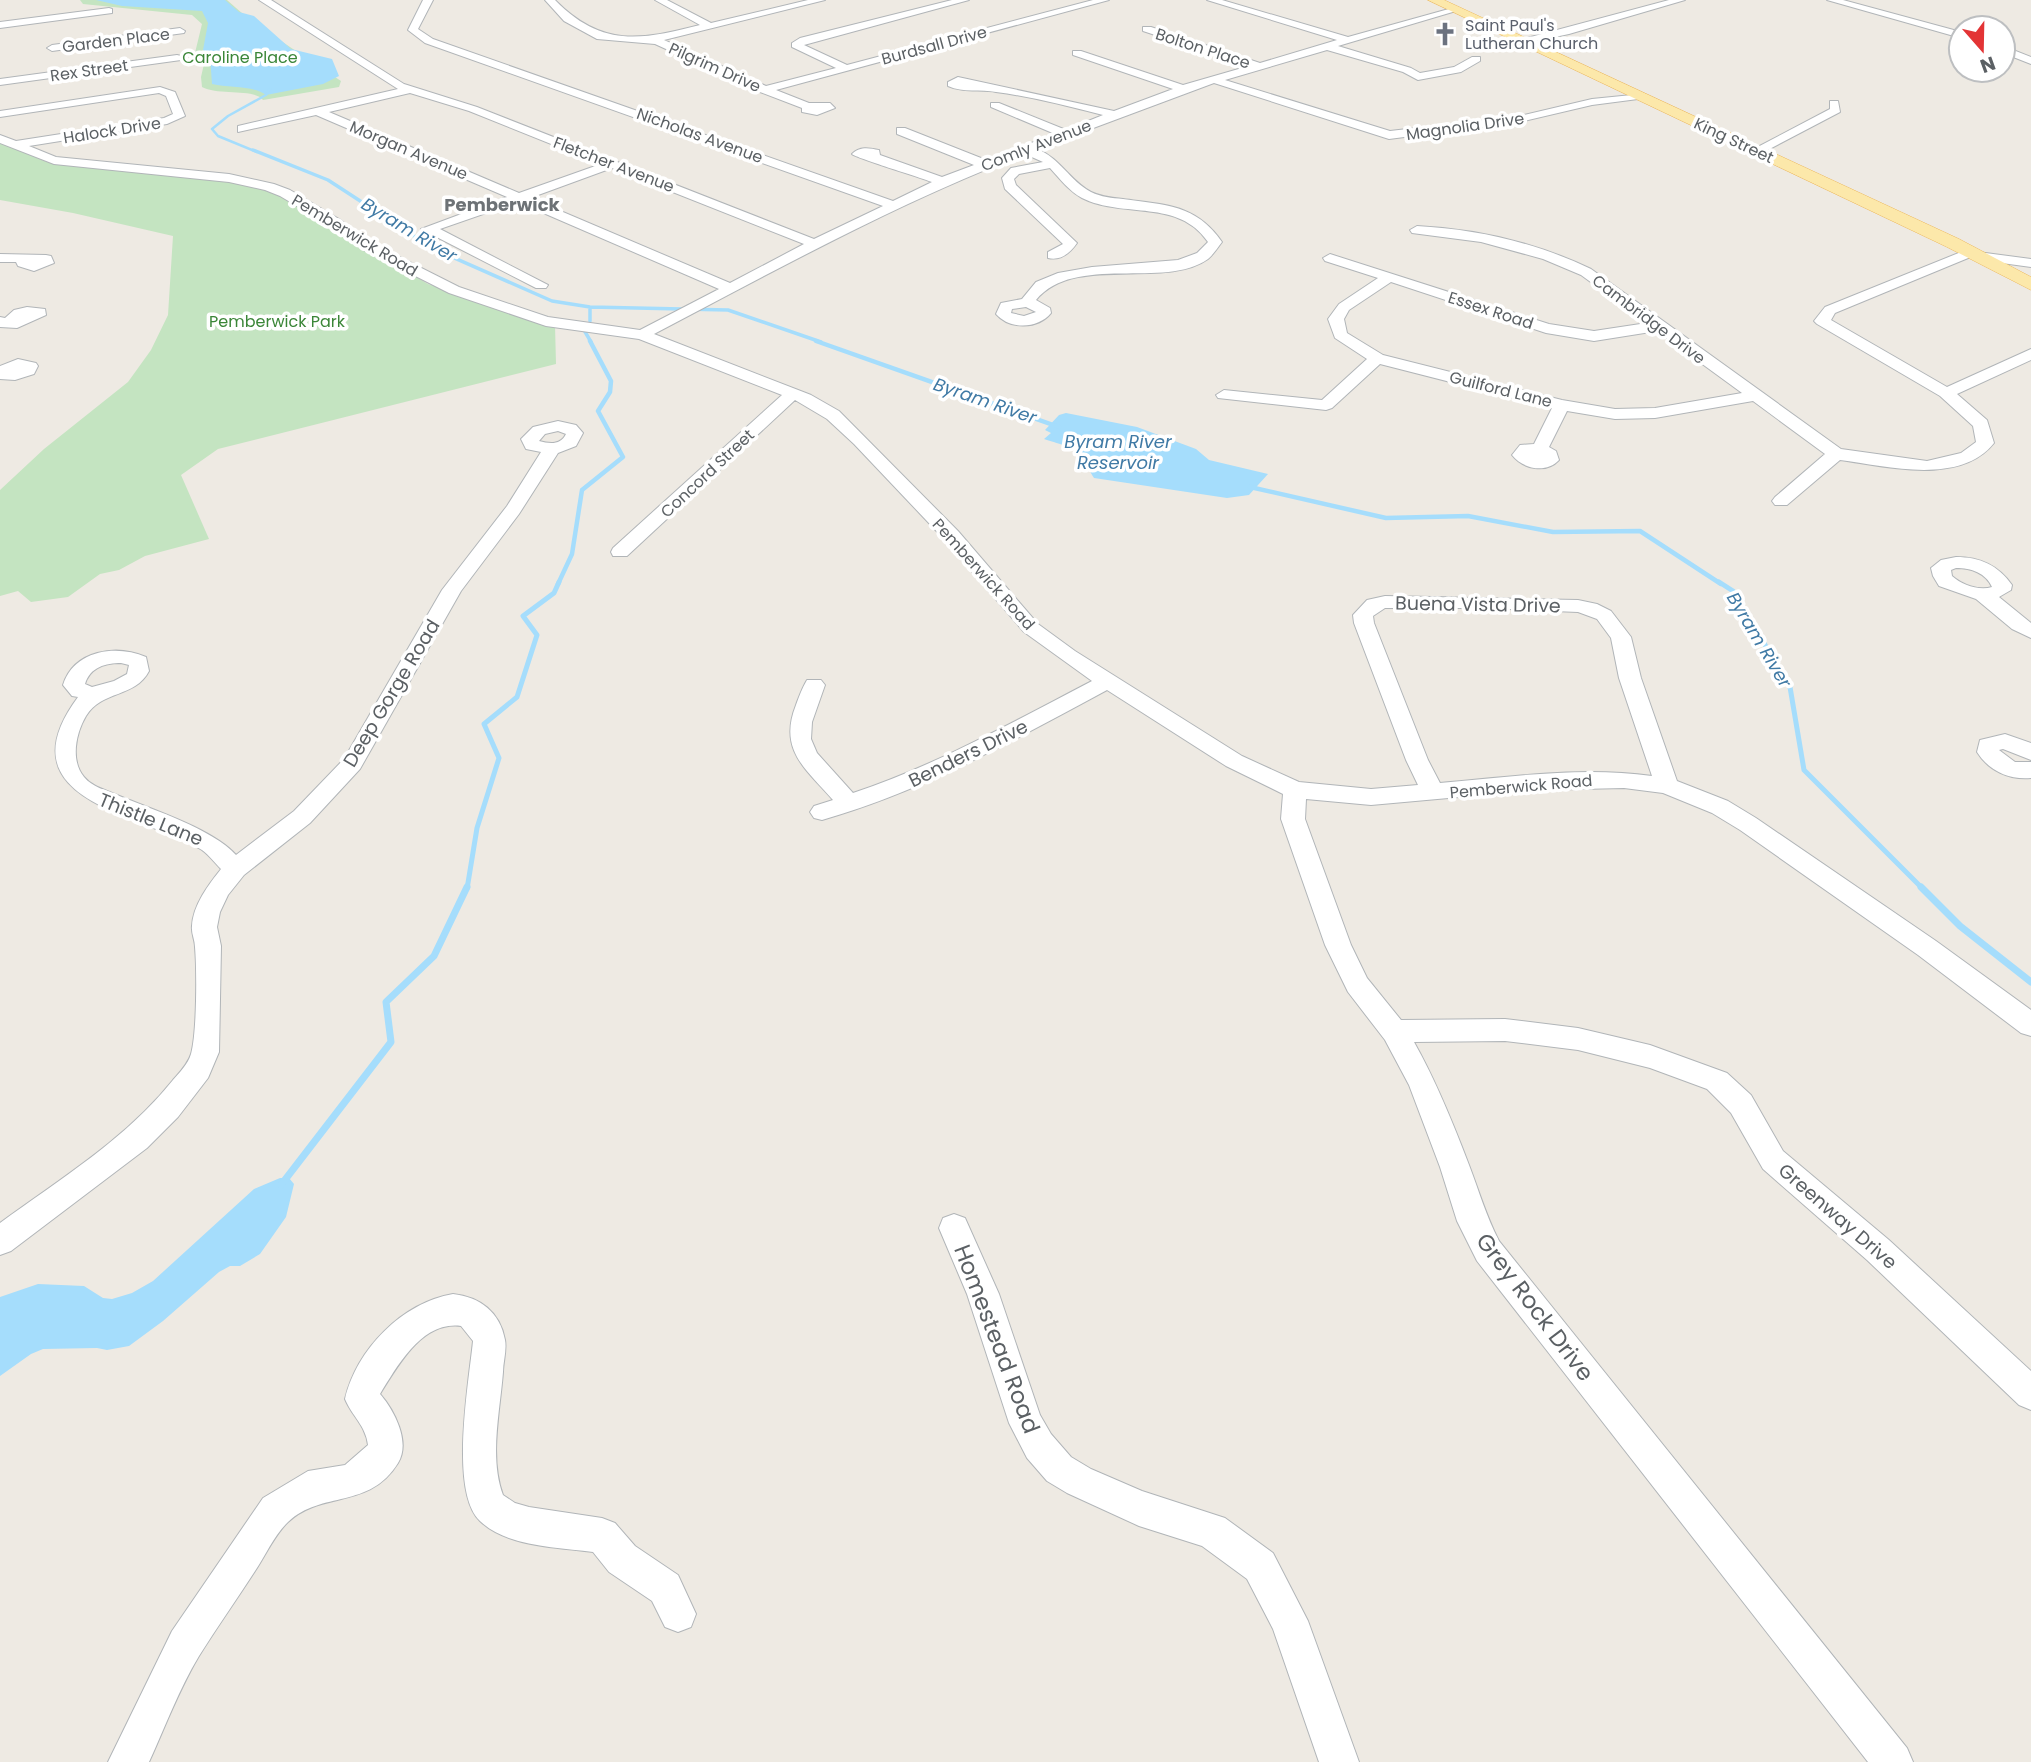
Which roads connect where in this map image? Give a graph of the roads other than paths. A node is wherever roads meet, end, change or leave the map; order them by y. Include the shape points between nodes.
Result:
1 (264, 0) edge
2 (428, 0) edge
3 (550, 0) edge
4 (660, 0) edge
5 (820, 0) edge
6 (964, 0) edge
7 (1104, 0) edge
8 (1212, 0) edge
9 (1434, 0) edge
10 (1680, 0) edge
11 (1832, 0) edge
12 (1453, 9) junction
13 (109, 12) dead end
14 (18, 23) junction
15 (0, 25) edge
16 (709, 26) junction
17 (1147, 29) dead end
18 (180, 31) dead end
19 (1947, 31) edge
20 (652, 40) junction
21 (1348, 40) junction
22 (1521, 41) junction
23 (43, 42) junction
24 (1326, 46) junction
25 (1077, 53) dead end
26 (177, 58) dead end
27 (1476, 59) dead end
28 (1259, 66) junction
29 (846, 68) junction
30 (63, 74) junction
31 (1215, 80) junction
32 (0, 82) edge
33 (975, 86) dead end
34 (411, 89) junction
35 (1183, 89) junction
36 (764, 90) junction
37 (1638, 96) junction
38 (1834, 103) dead end
39 (996, 105) dead end
40 (808, 106) dead end
41 (319, 112) junction
42 (0, 114) edge
43 (1115, 115) junction
44 (242, 129) dead end
45 (901, 131) dead end
46 (1066, 134) junction
47 (7, 142) edge
48 (1024, 149) junction
49 (1758, 150) junction
50 (872, 156) dead end
51 (613, 164) junction
52 (984, 164) junction
53 (1053, 164) junction
54 (942, 181) junction
55 (522, 197) junction
56 (893, 205) junction
57 (1417, 230) dead end
58 (815, 244) junction
59 (1975, 254) junction
60 (1054, 255) dead end
61 (0, 258) edge
62 (1330, 258) dead end
63 (24, 260) dead end
64 (2031, 263) edge
65 (1389, 277) junction
66 (2031, 284) edge
67 (541, 285) dead end
68 (730, 288) junction
69 (1027, 302) dead end
70 (1657, 326) junction
71 (642, 335) junction
72 (2031, 354) edge
73 (1377, 358) junction
74 (793, 393) junction
75 (1945, 393) junction
76 (1224, 395) dead end
77 (1753, 396) junction
78 (1562, 405) junction
79 (551, 449) dead end
80 (1540, 449) dead end
81 (1836, 454) junction
82 (1781, 501) dead end
83 (620, 552) dead end
84 (1986, 595) dead end
85 (2031, 632) edge
86 (1108, 681) junction
87 (814, 685) dead end
88 (93, 694) dead end
89 (2027, 744) edge
90 (2031, 770) edge
91 (1667, 786) junction
92 (1295, 790) junction
93 (1434, 793) junction
94 (847, 802) junction
95 (822, 812) dead end
96 (235, 869) junction
97 (2031, 1025) edge
98 (1395, 1032) junction
99 (954, 1228) dead end
100 (0, 1241) edge
101 (2031, 1393) edge
102 (678, 1614) dead end
103 (128, 1762) edge
104 (1339, 1762) edge
105 (1893, 1762) edge

1 - 34 street via 379,75
2 - 56 street, Nicholas Avenue via 413,32 445,48
3 - 20 street, Pilgrim Drive via 568,19 594,34 617,40
4 - 16 street
5 - 16 street
6 - 29 street via 796,45
7 - 29 street, Burdsall Drive
8 - 21 street
9 - 12 main road, King Street
10 - 22 street
11 - 19 street
12 - 21 street, Comly Avenue
12 - 22 main road, King Street
13 - 14 street
14 - 15 street
14 - 23 street
16 - 20 street
17 - 28 street, Bolton Place
18 - 23 street, Garden Place
20 - 36 street, Pilgrim Drive
21 - 24 street, Comly Avenue
22 - 37 main road, King Street
23 - 30 street
24 - 27 street via 1418,77 1457,70
24 - 28 street, Comly Avenue
25 - 35 street
26 - 30 street, Rex Street
28 - 31 street, Comly Avenue
29 - 36 street, Burdsall Drive
30 - 32 street, Rex Street
31 - 35 street, Comly Avenue
31 - 37 street, Magnolia Drive via 1389,135 1520,119
33 - 43 street
34 - 41 street
34 - 51 street, Fletcher Avenue
35 - 43 street, Comly Avenue
36 - 40 street, Pilgrim Drive
37 - 49 main road, King Street
38 - 49 street via 1836,110
39 - 46 street
41 - 44 street
41 - 55 street, Morgan Avenue
42 - 47 street, Halock Drive via 160,90 171,94 179,116
43 - 46 street, Comly Avenue
45 - 52 street
46 - 48 street, Comly Avenue
47 - 71 street, Pemberwick Road via 62,161 251,182 285,193 367,246 454,290 546,321
48 - 52 street, Comly Avenue
48 - 53 street
49 - 59 main road, King Street
50 - 54 street
51 - 55 street
51 - 58 street, Fletcher Avenue
52 - 54 street, Comly Avenue
53 - 60 street via 1015,171 1008,178 1010,186 1070,243
53 - 69 street via 1082,193 1186,214 1206,226 1215,242 1207,254 1181,264 1056,279 1034,291
54 - 56 street, Comly Avenue
55 - 67 street via 428,229
55 - 68 street, Morgan Avenue
56 - 58 street, Comly Avenue
57 - 70 street, Cambridge Drive via 1454,231 1567,262
58 - 68 street, Comly Avenue
59 - 64 street
59 - 66 main road, King Street
59 - 75 street via 1830,310 1822,321
61 - 63 street
62 - 65 street, Essex Road
65 - 70 street, Essex Road via 1546,328 1594,336
65 - 73 street, Guilford Lane via 1344,307 1336,319 1340,335
68 - 71 street, Comly Avenue
70 - 77 street, Cambridge Drive
71 - 74 street, Pemberwick Road
72 - 75 street
73 - 76 street via 1326,405
73 - 78 street, Guilford Lane
74 - 83 street, Concord Street
74 - 86 street, Pemberwick Road via 820,405 860,440 1031,628
75 - 81 street, Cambridge Drive via 1981,424 1985,443 1967,457 1927,466
77 - 78 street, Guilford Lane via 1655,414 1615,414
77 - 81 street, Cambridge Drive
78 - 80 street
79 - 96 street, Deep Gorge Road via 513,510 452,590 352,764 302,817
81 - 82 street
84 - 85 street
86 - 92 street, Pemberwick Road via 1234,761
86 - 94 street, Benders Drive via 951,764
87 - 94 street via 800,740 808,757
88 - 96 street, Thistle Lane via 65,738 64,756 76,783 133,814 211,844
89 - 90 street via 1995,741 1988,751 2002,766
91 - 93 street, Pemberwick Road via 1594,779
91 - 93 street, Buena Vista Drive via 1621,637 1604,615 1590,608 1552,605 1374,604 1363,615 1364,623
91 - 97 street, Pemberwick Road via 1748,824
92 - 93 street, Pemberwick Road via 1371,797
92 - 98 street, Grey Rock Drive via 1293,819 1338,945 1357,985
94 - 95 street, Benders Drive
96 - 100 street, Deep Gorge Road via 219,889 204,927 208,996 205,1052 198,1070 137,1139
98 - 101 street, Greenway Drive via 1471,1028 1536,1034 1648,1054 1711,1077 1744,1107 1773,1160 1878,1250
98 - 105 street, Grey Rock Drive via 1422,1083 1472,1221 1488,1251
99 - 104 street, Homestead Road via 983,1294 1026,1423 1039,1446 1059,1469 1079,1481 1212,1531 1260,1566 1289,1620
102 - 103 street via 666,1588 622,1559 602,1536 529,1525 490,1507 480,1456 489,1341 485,1326 475,1314 460,1309 437,1313 403,1334 364,1390 362,1399 385,1432 386,1451 352,1481 308,1488 275,1510 185,1644

